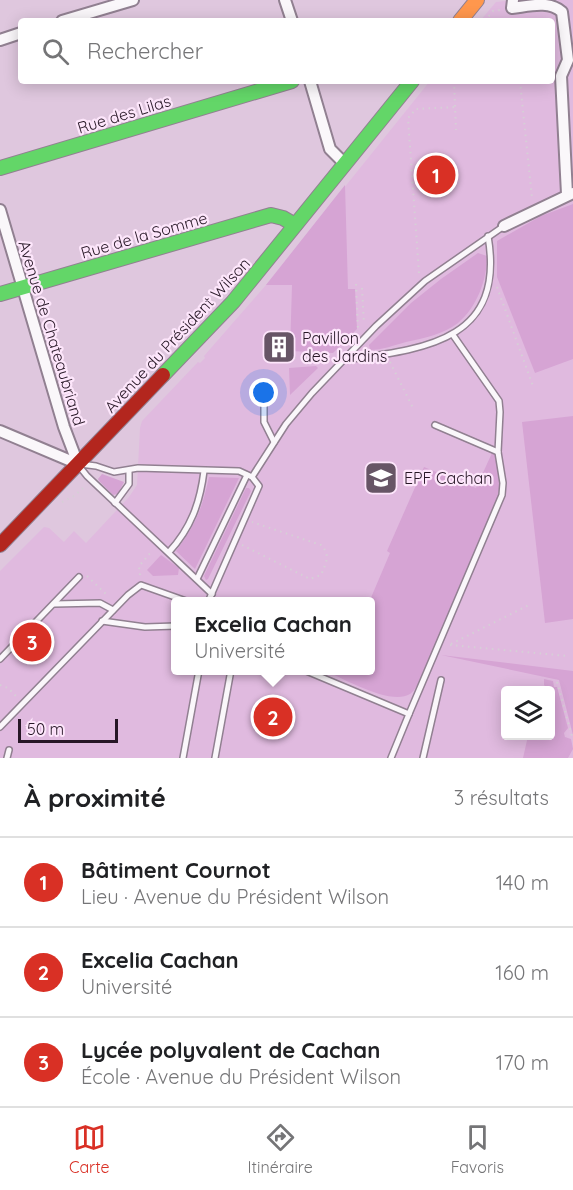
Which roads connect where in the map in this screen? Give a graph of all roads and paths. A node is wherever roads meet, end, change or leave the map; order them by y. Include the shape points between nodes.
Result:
1 (133, 0) edge
2 (285, 0) edge
3 (477, 0) edge
4 (512, 3) edge
5 (72, 18) edge
6 (291, 18) edge
7 (462, 18) edge
8 (487, 18) edge
9 (18, 34) edge
10 (0, 40) edge
11 (282, 84) edge
12 (311, 84) edge
13 (410, 84) edge
14 (454, 84) edge
15 (520, 84) edge
16 (456, 106) junction
17 (456, 130) dead end
18 (345, 164) junction
19 (0, 168) edge
20 (570, 193) edge
21 (0, 210) edge
22 (533, 210) junction
23 (295, 225) junction
24 (504, 226) joint
25 (488, 236) junction
26 (491, 271) junction
27 (425, 281) junction
28 (356, 284) dead end
29 (23, 288) junction
30 (362, 288) dead end
31 (0, 294) edge
32 (364, 326) dead end
33 (358, 331) dead end
34 (453, 334) junction
35 (387, 354) junction
36 (294, 358) dead end
37 (345, 360) junction
38 (328, 363) dead end
39 (264, 385) dead end
40 (533, 386) dead end
41 (412, 408) dead end
42 (435, 425) dead end
43 (0, 431) edge
44 (274, 442) junction
45 (498, 452) junction
46 (78, 464) junction
47 (129, 470) junction
48 (204, 471) junction
49 (249, 476) junction
50 (115, 503) junction
51 (244, 519) junction
52 (234, 541) junction
53 (145, 544) dead end
54 (0, 545) edge
55 (169, 552) junction
56 (79, 576) joint
57 (197, 579) junction
58 (141, 585) junction
59 (212, 594) junction
60 (107, 595) dead end
61 (175, 597) edge
62 (210, 597) edge
63 (53, 604) junction
64 (529, 605) dead end
65 (113, 609) junction
66 (102, 621) junction
67 (171, 626) edge
68 (568, 656) dead end
69 (0, 659) edge
70 (198, 675) edge
71 (230, 675) edge
72 (316, 675) edge
73 (441, 680) dead end
74 (557, 682) dead end
75 (0, 685) edge
76 (14, 694) dead end
77 (409, 714) junction
78 (0, 727) edge
79 (573, 741) edge
80 (9, 750) dead end
81 (7, 758) edge
82 (183, 758) edge
83 (215, 758) edge
84 (391, 758) edge
85 (423, 758) edge

1 - 5 street
2 - 6 street
3 - 7 street
4 - 8 path via 493,11
4 - 20 street via 549,4 562,12 568,60 561,76
9 - 10 street
11 - 19 street, Rue des Lilas
12 - 18 street via 330,149
13 - 18 street, Avenue du Président Wilson
14 - 16 path
15 - 22 path
16 - 17 path
16 - 27 path via 416,109 408,118 420,273
18 - 23 street, Avenue du Président Wilson
20 - 22 street
21 - 29 street, Avenue de Chateaubriand
22 - 24 street
23 - 29 street, Rue de la Somme via 271,215
23 - 46 street, Avenue du Président Wilson via 233,302
24 - 25 lane
25 - 26 lane
25 - 27 lane
26 - 34 lane via 480,306
26 - 40 path
27 - 37 lane
28 - 33 path
29 - 31 street, Rue de la Somme
29 - 46 street, Avenue de Chateaubriand
30 - 32 path
34 - 35 lane via 433,344
34 - 45 lane via 499,401
35 - 37 lane
35 - 41 path
36 - 38 path via 320,358
37 - 44 lane via 312,393
39 - 44 lane via 264,422
42 - 45 lane
43 - 46 street
44 - 49 lane
45 - 77 lane via 503,483 498,507
46 - 47 lane via 114,472
46 - 50 lane
46 - 54 street, Avenue du Président Wilson
47 - 48 lane
47 - 50 lane via 129,484
48 - 49 lane via 239,471
48 - 55 lane via 194,516
49 - 51 lane via 259,486
49 - 57 lane
50 - 55 lane
51 - 52 lane
51 - 52 path via 321,545 328,557 321,575 310,579
52 - 59 lane
53 - 58 path via 153,552 139,566
55 - 57 lane
56 - 60 path via 83,572
56 - 63 lane
57 - 59 lane
58 - 61 lane
58 - 65 lane
59 - 62 lane
63 - 65 lane via 100,603
63 - 69 lane
64 - 68 path via 450,645
65 - 66 lane
66 - 67 lane
66 - 78 lane
70 - 82 lane
71 - 83 lane
72 - 77 lane
73 - 85 lane
74 - 79 path
75 - 76 path
77 - 84 lane
80 - 81 lane

